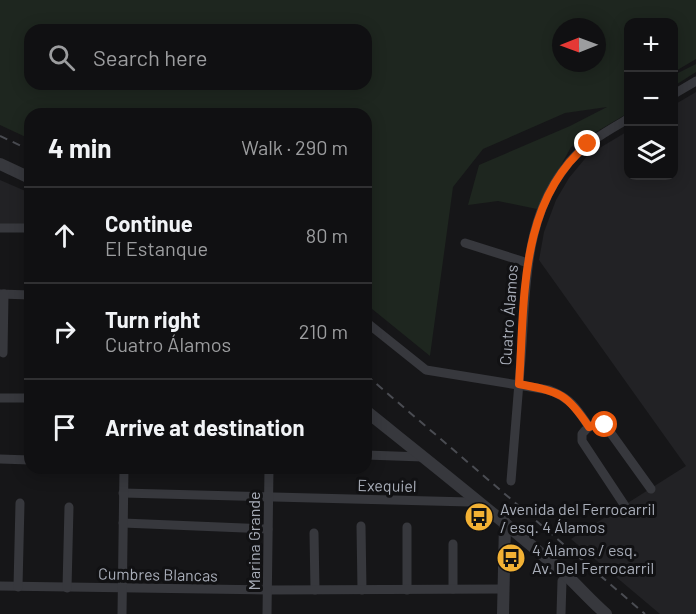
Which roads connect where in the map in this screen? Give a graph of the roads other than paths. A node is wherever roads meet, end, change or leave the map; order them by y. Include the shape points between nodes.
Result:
1 (696, 81) edge
2 (678, 92) edge
3 (624, 122) edge
4 (0, 164) edge
5 (24, 175) edge
6 (0, 228) edge
7 (24, 228) edge
8 (465, 243) dead end
9 (528, 263) junction
10 (2, 294) edge
11 (24, 295) edge
12 (372, 327) edge
13 (3, 353) dead end
14 (519, 384) junction
15 (0, 398) edge
16 (24, 398) edge
17 (372, 416) edge
18 (589, 427) junction
19 (372, 455) edge
20 (423, 457) junction
21 (0, 459) edge
22 (24, 460) edge
23 (124, 474) edge
24 (269, 474) edge
25 (511, 481) dead end
26 (651, 489) dead end
27 (123, 494) junction
28 (268, 497) junction
29 (470, 502) junction
30 (20, 503) dead end
31 (625, 506) dead end
32 (69, 507) dead end
33 (123, 523) junction
34 (361, 526) dead end
35 (407, 527) dead end
36 (504, 527) junction
37 (268, 529) junction
38 (314, 533) dead end
39 (453, 544) dead end
40 (562, 581) junction
41 (0, 586) edge
42 (18, 587) junction
43 (67, 588) junction
44 (122, 589) junction
45 (453, 589) junction
46 (503, 589) junction
47 (268, 590) junction
48 (315, 590) junction
49 (362, 590) junction
50 (407, 590) junction
51 (583, 594) junction
52 (122, 614) edge
53 (267, 614) edge
54 (503, 614) edge
55 (561, 614) edge
56 (606, 614) edge

1 - 2 street
3 - 9 street, Cuatro Álamos via 588,144 562,170 542,209
4 - 5 street
6 - 7 street
8 - 9 street
9 - 14 street, Cuatro Álamos
10 - 11 street
10 - 13 street
12 - 14 street via 426,370
14 - 18 street via 561,394
14 - 25 street, Cuatro Álamos
15 - 16 street
17 - 20 street
18 - 26 street via 605,425
18 - 31 street via 582,434 582,441
19 - 20 street
20 - 29 street
20 - 36 street
21 - 22 street
23 - 27 street
24 - 28 street, Marina Grande
27 - 28 street, Exequiel
27 - 33 street
28 - 29 street, Exequiel
28 - 37 street, Marina Grande
29 - 36 street
30 - 42 street
32 - 43 street
33 - 37 street
33 - 44 street
34 - 49 street
35 - 50 street
36 - 40 street
36 - 46 street
36 - 51 street via 566,575
37 - 47 street, Marina Grande
38 - 48 street
39 - 45 street
40 - 51 street
40 - 55 street
41 - 42 street, Cumbres Blancas
42 - 43 street, Cumbres Blancas
43 - 44 street, Cumbres Blancas
44 - 47 street, Cumbres Blancas
44 - 52 street
45 - 46 street, Cumbres Blancas
45 - 50 street, Cumbres Blancas
46 - 54 street
47 - 48 street, Cumbres Blancas
47 - 53 street, Marina Grande
48 - 49 street, Cumbres Blancas
49 - 50 street, Cumbres Blancas
51 - 56 street

